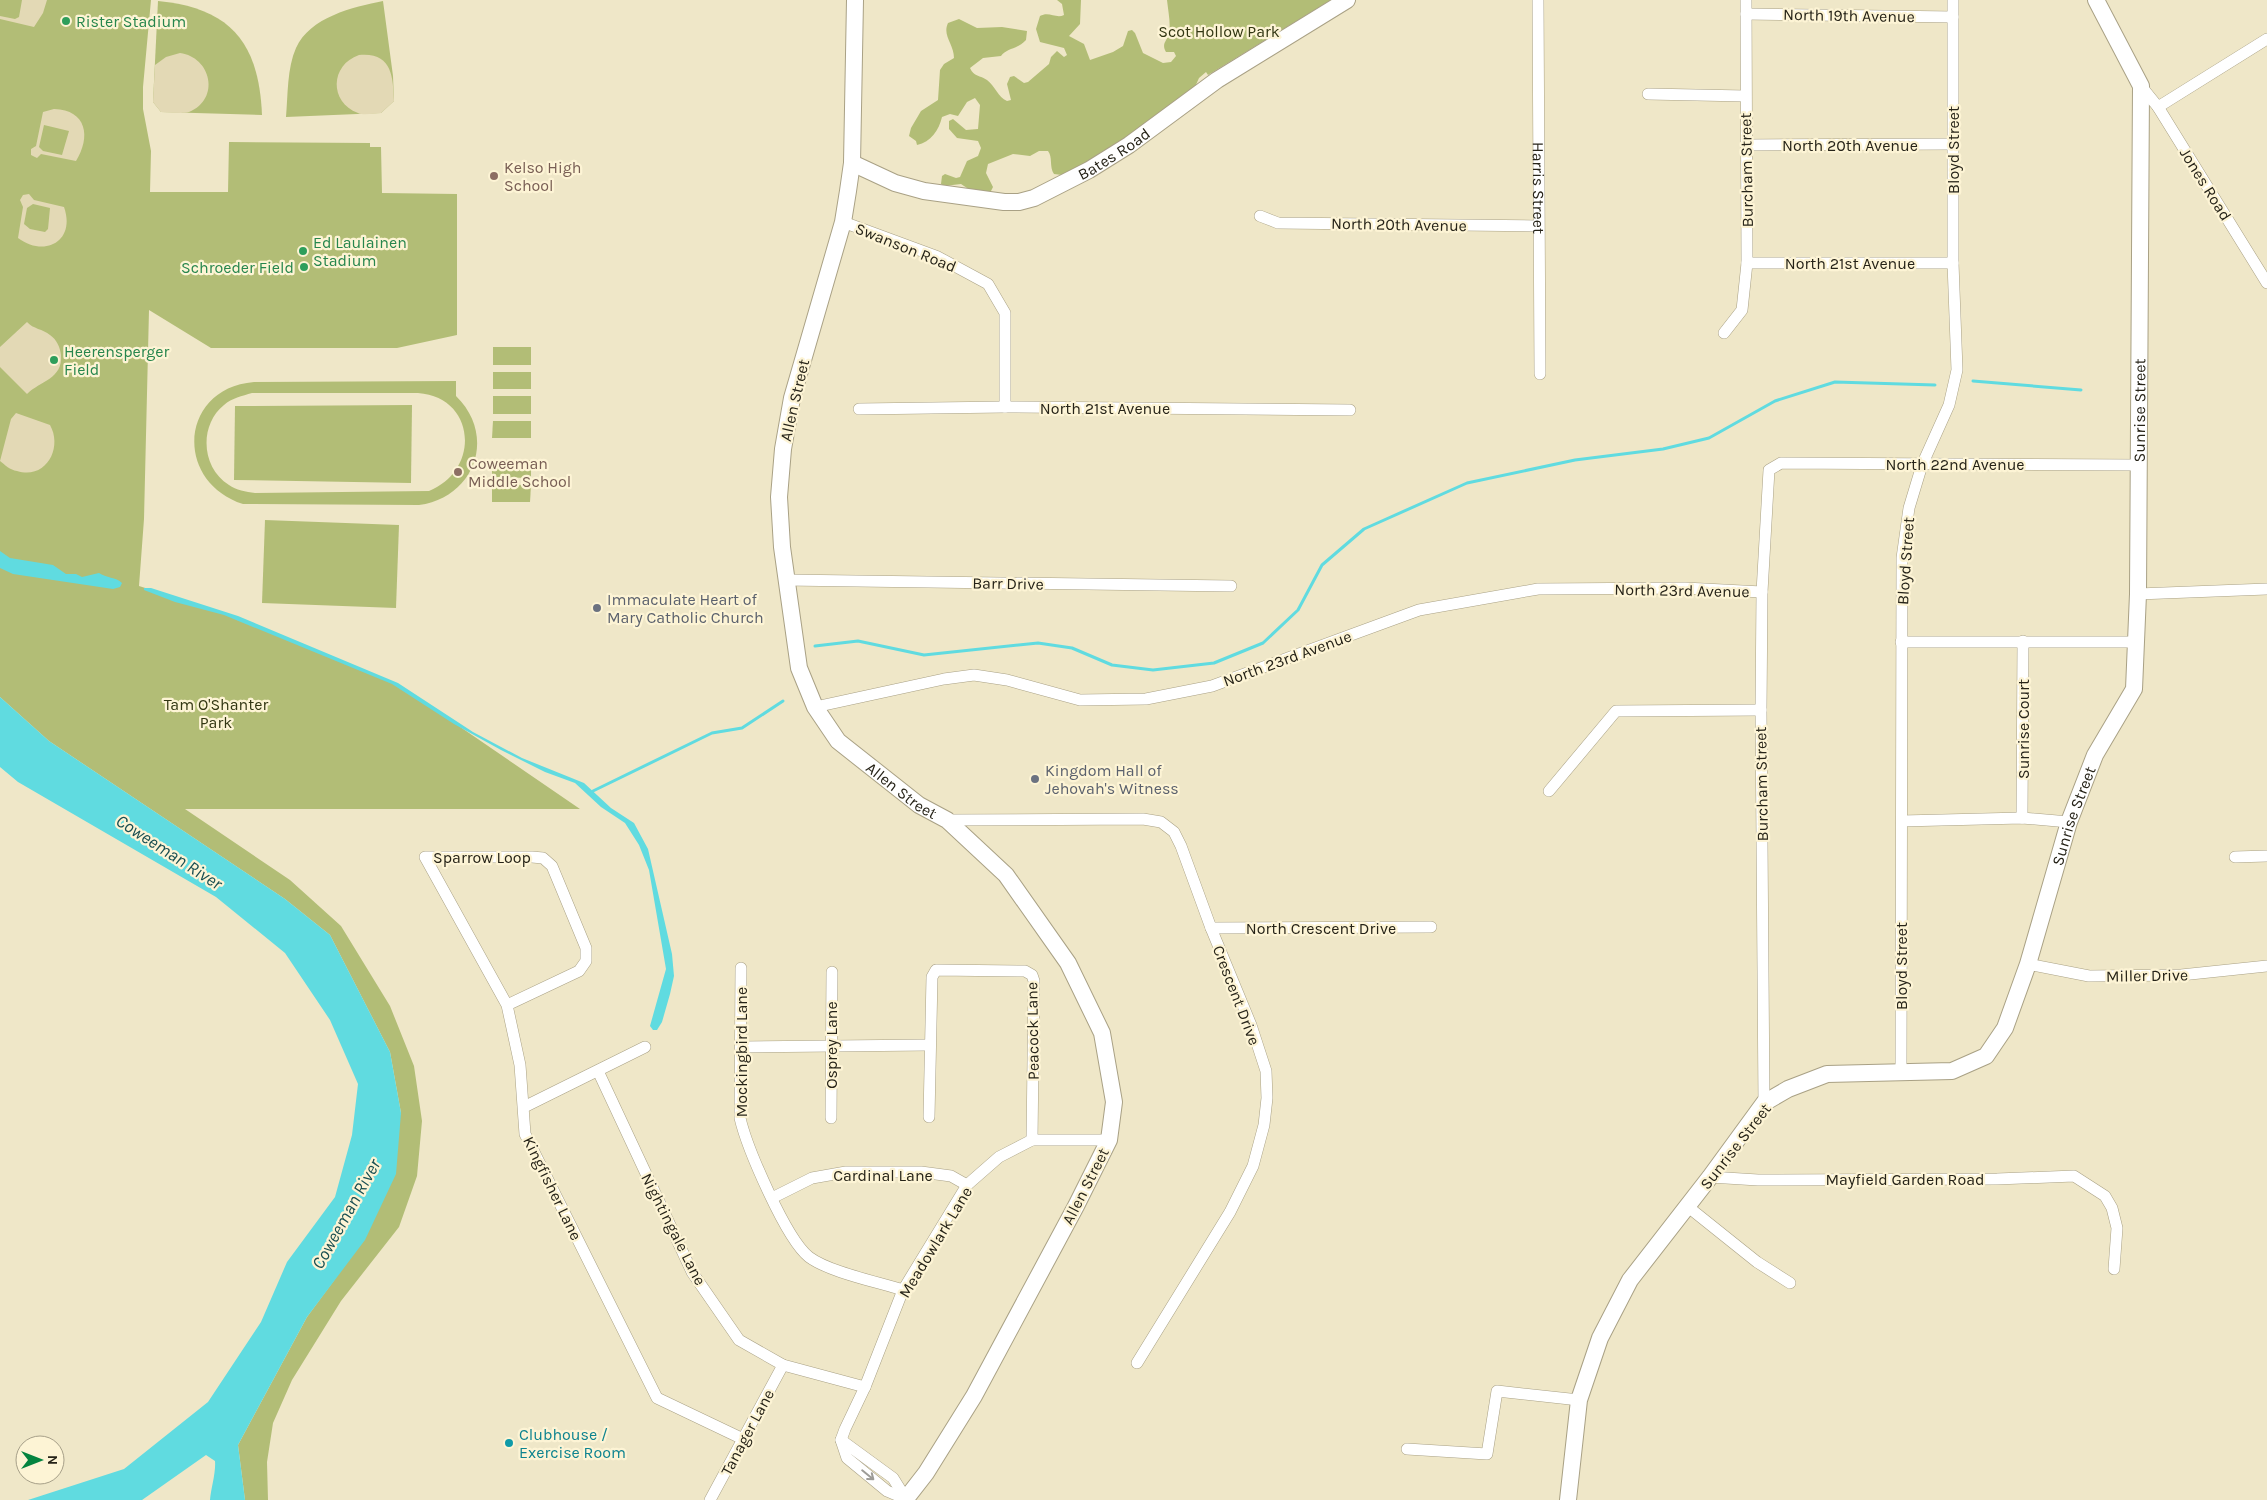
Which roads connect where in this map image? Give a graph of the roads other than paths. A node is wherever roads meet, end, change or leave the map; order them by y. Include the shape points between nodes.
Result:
1 (855, 0) edge
2 (1347, 0) edge
3 (1538, 0) edge
4 (1746, 0) edge
5 (1953, 0) edge
6 (2096, 0) edge
7 (1746, 14) junction
8 (1953, 17) junction
9 (2267, 39) edge
10 (2141, 86) junction
11 (1648, 94) dead end
12 (1745, 96) junction
13 (2158, 107) junction
14 (1954, 144) junction
15 (1746, 145) junction
16 (852, 163) junction
17 (1260, 216) dead end
18 (843, 222) junction
19 (1538, 226) junction
20 (1747, 263) junction
21 (1953, 263) junction
22 (2267, 283) edge
23 (1724, 333) dead end
24 (1540, 374) dead end
25 (1005, 407) junction
26 (859, 409) dead end
27 (1350, 410) dead end
28 (1922, 465) junction
29 (2137, 465) junction
30 (1773, 466) joint
31 (785, 580) junction
32 (1231, 586) dead end
33 (2267, 589) edge
34 (1762, 592) junction
35 (2138, 594) junction
36 (2023, 641) junction
37 (1901, 642) junction
38 (2137, 642) junction
39 (815, 708) junction
40 (1761, 710) junction
41 (1549, 791) dead end
42 (2022, 818) junction
43 (947, 820) junction
44 (1902, 821) junction
45 (2069, 822) junction
46 (2267, 856) edge
47 (425, 857) joint
48 (2235, 857) dead end
49 (1431, 927) dead end
50 (1211, 928) junction
51 (2028, 964) junction
52 (2267, 966) edge
53 (741, 968) dead end
54 (832, 972) dead end
55 (506, 1004) junction
56 (830, 1045) junction
57 (929, 1046) junction
58 (645, 1047) dead end
59 (742, 1048) junction
60 (598, 1071) junction
61 (1901, 1071) junction
62 (1764, 1103) junction
63 (524, 1107) junction
64 (929, 1117) dead end
65 (831, 1118) dead end
66 (1032, 1140) junction
67 (1108, 1140) junction
68 (1710, 1177) junction
69 (967, 1185) junction
70 (772, 1198) junction
71 (1687, 1206) junction
72 (2114, 1269) dead end
73 (1790, 1283) dead end
74 (903, 1290) junction
75 (1137, 1363) dead end
76 (783, 1365) junction
77 (865, 1388) junction
78 (1579, 1400) junction
79 (743, 1439) junction
80 (1407, 1449) dead end
81 (710, 1500) edge
82 (905, 1500) edge
83 (1568, 1500) edge

1 - 16 street, Allen Street
2 - 16 street, Bates Road via 1217,80 1129,145 1034,198 1004,202 924,192
3 - 19 street, Harris Street
4 - 7 street, Burcham Street
5 - 8 street, Bloyd Street
6 - 10 street, Sunrise Street
7 - 8 street, North 19th Avenue
7 - 12 street, Burcham Street
8 - 14 street, Bloyd Street
9 - 13 street
10 - 13 street, Jones Road
10 - 29 street, Sunrise Street
11 - 12 street
12 - 15 street, Burcham Street
13 - 22 street, Jones Road
14 - 15 street, North 20th Avenue
14 - 21 street, Bloyd Street
15 - 20 street, Burcham Street
16 - 18 street, Allen Street
17 - 19 street, North 20th Avenue via 1278,223
18 - 25 street, Swanson Road via 938,257 988,284 1005,313
18 - 31 street, Allen Street via 803,357 782,449 779,497
19 - 24 street, Harris Street
20 - 21 street, North 21st Avenue
20 - 23 street, Burcham Street via 1742,310
21 - 28 street, Bloyd Street via 1957,370 1949,405
25 - 26 street, North 21st Avenue
25 - 27 street, North 21st Avenue
28 - 29 street, North 22nd Avenue
28 - 30 street, North 22nd Avenue via 1781,463
28 - 37 street, Bloyd Street via 1904,530
29 - 35 street, Sunrise Street
30 - 34 street, Burcham Street via 1767,477
31 - 32 street, Barr Drive
31 - 39 street, Allen Street via 799,668
33 - 35 street
34 - 39 street, North 23rd Avenue via 1684,588 1538,589 1419,610 1212,686 1146,699 1080,700 1007,680 974,675
34 - 40 street, Burcham Street
35 - 38 street, Sunrise Street
36 - 37 street
36 - 38 street
36 - 42 street, Sunrise Court
37 - 44 street, Bloyd Street
38 - 45 street, Sunrise Street via 2134,689 2095,755
39 - 43 street, Allen Street via 845,748 919,804
40 - 41 street via 1616,711
40 - 62 street, Burcham Street
42 - 44 street
42 - 45 street
43 - 50 street, Crescent Drive via 1143,818 1161,822 1174,832 1181,846
43 - 67 street, Allen Street via 1006,875 1068,963 1102,1034 1114,1102
44 - 61 street, Bloyd Street
45 - 51 street, Sunrise Street
46 - 48 street
47 - 55 street, Kingfisher Lane
47 - 55 street, Sparrow Loop via 532,857 543,858 552,866 586,948 586,961 579,971
49 - 50 street, North Crescent Drive
50 - 75 street, Crescent Drive via 1251,1025 1266,1071 1264,1125 1253,1166 1230,1212
51 - 52 street, Miller Drive via 2089,976 2181,975
51 - 61 street, Sunrise Street via 2005,1028 1986,1056 1952,1071
53 - 59 street, Mockingbird Lane
54 - 56 street, Osprey Lane
55 - 63 street, Kingfisher Lane via 520,1065
56 - 57 street
56 - 59 street
56 - 65 street, Osprey Lane
57 - 64 street, Peacock Lane
57 - 66 street, Peacock Lane via 932,977 936,970 1025,971 1032,975
58 - 60 street
59 - 70 street, Mockingbird Lane via 740,1118 744,1138
60 - 63 street
60 - 76 street, Nightingale Lane via 692,1272 740,1340
61 - 62 street, Sunrise Street via 1827,1074 1788,1089
62 - 68 street, Sunrise Street
63 - 79 street, Kingfisher Lane via 525,1134 657,1398
66 - 67 street, Meadowlark Lane
66 - 69 street, Meadowlark Lane via 999,1157
67 - 82 street, Allen Street via 974,1396 926,1473
68 - 71 street, Sunrise Street
68 - 72 street, Mayfield Garden Road via 1758,1180 2074,1176 2105,1196 2117,1228
69 - 70 street, Cardinal Lane via 951,1176 921,1172 846,1172 812,1178
69 - 74 street, Meadowlark Lane
70 - 74 street, Mockingbird Lane via 798,1246 810,1258 824,1266
71 - 73 street via 1757,1262
71 - 78 street, Sunrise Street via 1630,1280 1600,1338
74 - 77 street, Meadowlark Lane
76 - 77 street, Nightingale Lane
76 - 79 street, Tanager Lane
77 - 82 street, Meadowlark Lane via 841,1440 893,1478
78 - 80 street via 1497,1391 1487,1454
78 - 83 street
79 - 81 street, Tanager Lane

